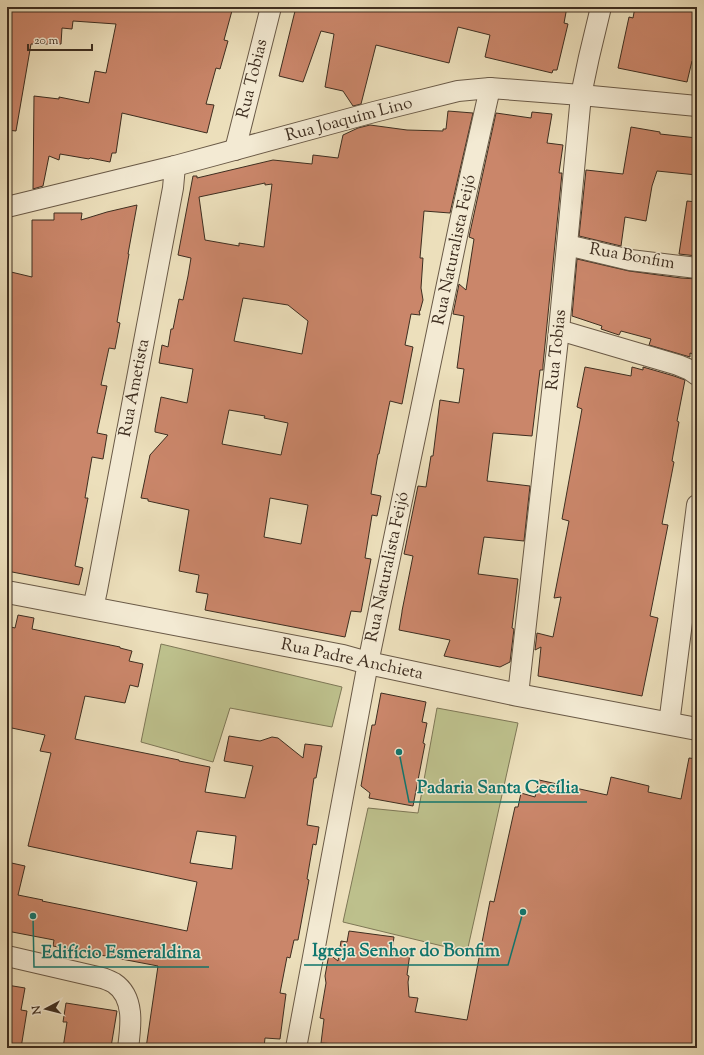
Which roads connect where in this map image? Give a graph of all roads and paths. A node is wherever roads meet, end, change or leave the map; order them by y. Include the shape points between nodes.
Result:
1 (271, 7) edge
2 (601, 7) edge
3 (490, 88) junction
4 (581, 95) junction
5 (697, 106) edge
6 (235, 150) junction
7 (175, 166) junction
8 (7, 207) edge
9 (567, 245) junction
10 (697, 268) edge
11 (560, 330) junction
12 (697, 375) edge
13 (697, 505) edge
14 (7, 592) edge
15 (93, 608) junction
16 (368, 663) junction
17 (518, 695) junction
18 (669, 724) junction
19 (697, 729) edge
20 (7, 956) edge
21 (128, 1048) edge
22 (296, 1048) edge

1 - 6 street, Rua Tobias
2 - 4 street, Rua Tobias
3 - 4 street, Rua Joaquim Lino
3 - 6 street, Rua Joaquim Lino via 458,91
3 - 16 street, Rua Naturalista Feijó
4 - 5 street, Rua Joaquim Lino
4 - 9 street, Rua Tobias
6 - 7 street, Rua Joaquim Lino
7 - 8 street, Rua Joaquim Lino
7 - 15 street, Rua Ametista via 173,188
9 - 10 street, Rua Bonfim via 630,260
9 - 11 street, Rua Tobias
11 - 12 street via 678,365
11 - 17 street, Rua Tobias
13 - 18 street
14 - 15 street, Rua Padre Anchieta
15 - 16 street, Rua Padre Anchieta
16 - 17 street, Rua Padre Anchieta
16 - 22 street, Rua Naturalista Feijó
17 - 18 street, Rua Padre Anchieta
18 - 19 street, Rua Padre Anchieta
20 - 21 street via 102,978 114,984 124,993 129,1004 131,1027

